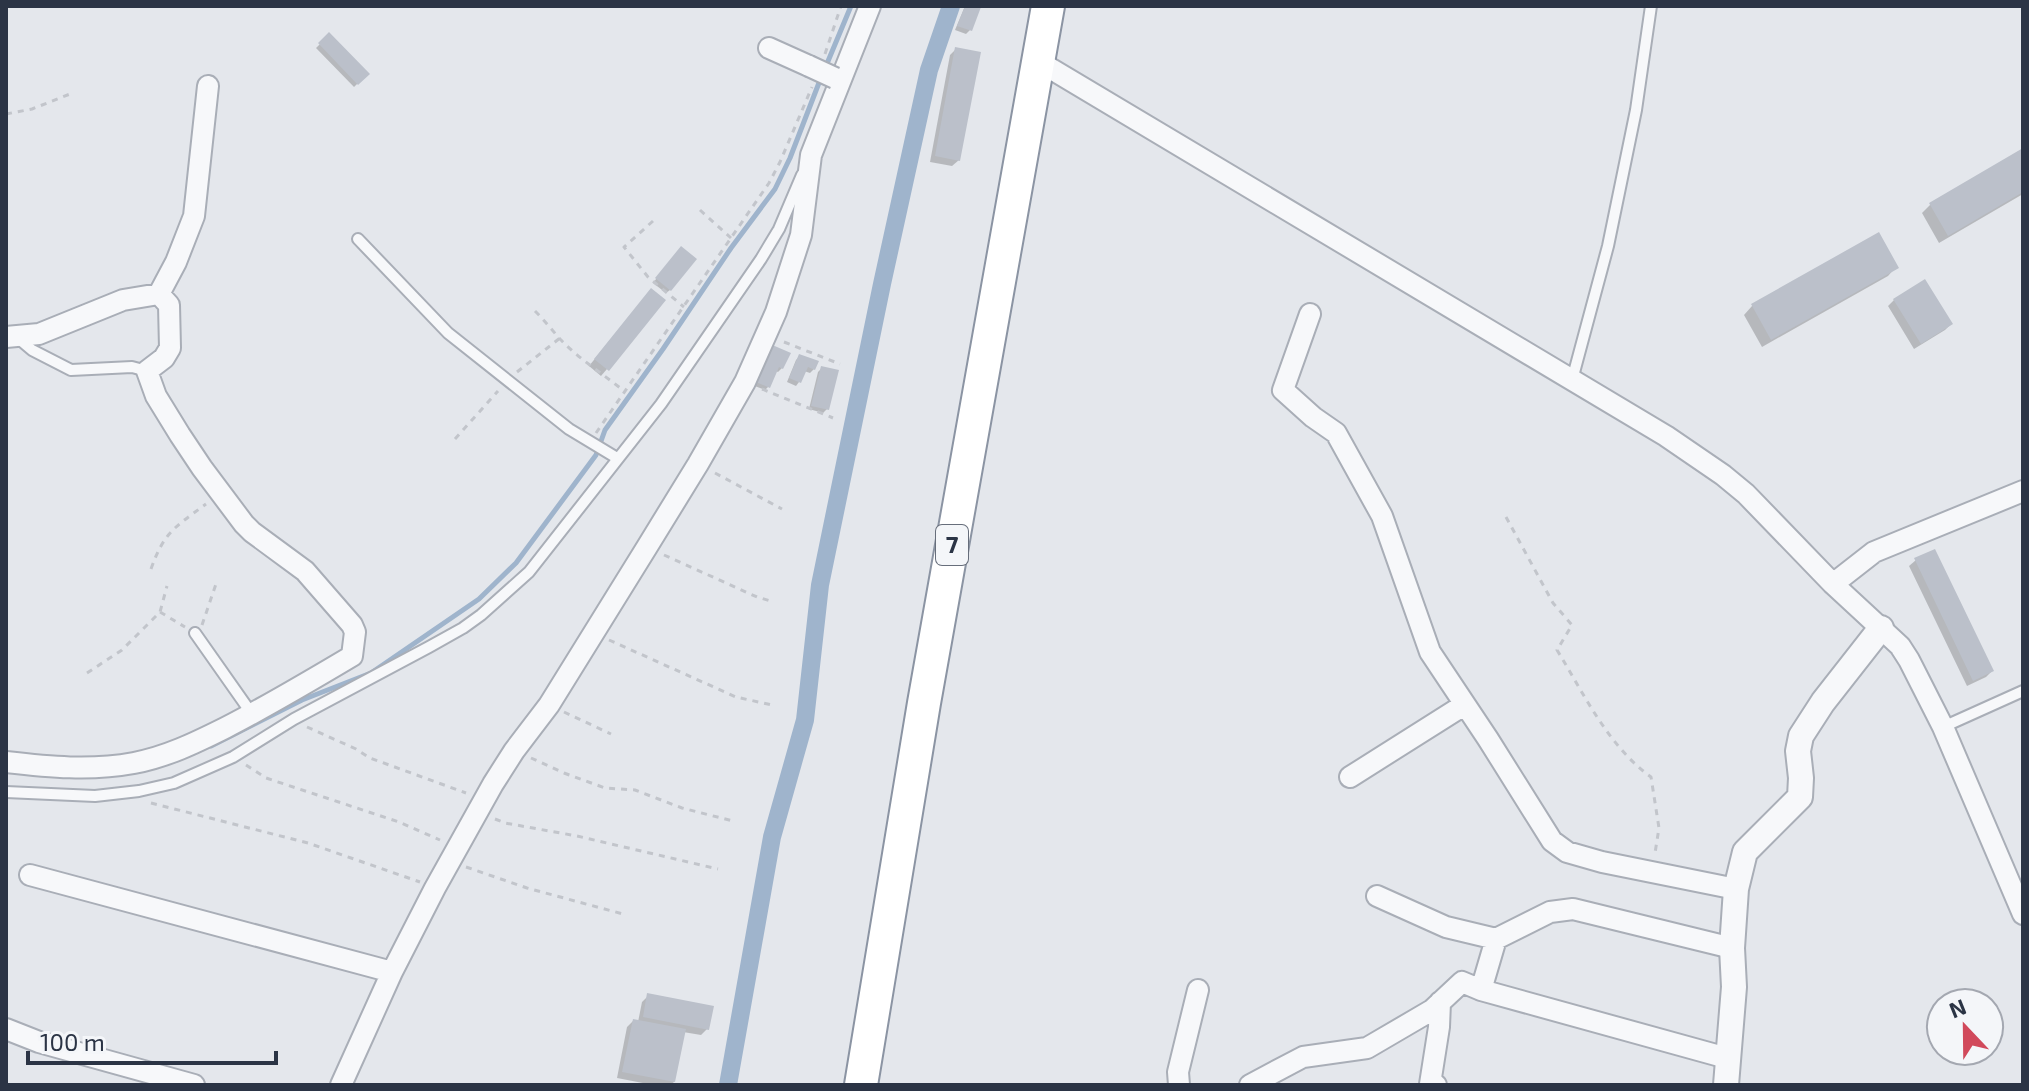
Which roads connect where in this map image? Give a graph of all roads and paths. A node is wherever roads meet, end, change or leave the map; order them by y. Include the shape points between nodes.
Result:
1 (841, 6) edge
2 (870, 6) edge
3 (1048, 6) edge
4 (1651, 6) edge
5 (769, 48) dead end
6 (1038, 61) junction
7 (816, 63) junction
8 (838, 80) junction
9 (208, 86) dead end
10 (811, 88) dead end
11 (70, 94) dead end
12 (6, 114) edge
13 (811, 155) junction
14 (700, 210) dead end
15 (653, 221) dead end
16 (779, 229) junction
17 (801, 235) junction
18 (731, 238) junction
19 (358, 239) dead end
20 (159, 294) junction
21 (684, 307) junction
22 (535, 311) dead end
23 (1310, 314) dead end
24 (766, 335) junction
25 (11, 337) edge
26 (840, 364) dead end
27 (147, 371) junction
28 (1572, 380) junction
29 (745, 382) junction
30 (625, 392) junction
31 (833, 418) dead end
32 (589, 442) junction
33 (617, 458) junction
34 (698, 464) junction
35 (2023, 491) edge
36 (221, 494) junction
37 (782, 509) dead end
38 (1506, 517) dead end
39 (647, 547) junction
40 (151, 569) dead end
41 (217, 581) dead end
42 (1833, 584) junction
43 (167, 586) dead end
44 (774, 602) dead end
45 (160, 612) junction
46 (1881, 628) junction
47 (593, 632) junction
48 (195, 633) junction
49 (87, 673) dead end
50 (2023, 691) edge
51 (549, 705) junction
52 (772, 705) dead end
53 (1464, 705) junction
54 (252, 714) junction
55 (294, 719) junction
56 (1943, 727) junction
57 (611, 734) dead end
58 (514, 751) junction
59 (233, 757) junction
60 (6, 762) edge
61 (1350, 777) dead end
62 (6, 792) edge
63 (120, 794) junction
64 (481, 806) junction
65 (733, 821) dead end
66 (454, 854) junction
67 (718, 869) dead end
68 (1649, 872) junction
69 (30, 875) dead end
70 (435, 888) junction
71 (1736, 889) junction
72 (1377, 896) dead end
73 (623, 914) dead end
74 (2023, 914) edge
75 (1496, 939) junction
76 (1732, 948) junction
77 (392, 972) junction
78 (1198, 990) dead end
79 (1481, 990) junction
80 (1440, 1002) junction
81 (6, 1029) edge
82 (1727, 1058) junction
83 (194, 1085) edge
84 (341, 1085) edge
85 (861, 1085) edge
86 (1179, 1085) edge
87 (1250, 1085) edge
88 (1436, 1085) edge
89 (1726, 1085) edge

1 - 7 path
2 - 8 street
3 - 6 highway, 7
4 - 28 lane via 1608,246
5 - 7 street
6 - 28 street
6 - 85 highway, 7
7 - 8 street, bridge
8 - 13 street
9 - 20 street via 194,216
10 - 18 path via 769,183
11 - 12 path
13 - 16 lane
13 - 17 street
14 - 18 path
15 - 21 path via 624,247 648,277
16 - 17 lane
16 - 33 lane via 686,369
17 - 24 street
18 - 21 path
19 - 32 lane via 448,333
20 - 25 street via 123,300 39,334
20 - 27 street via 169,305 170,348
21 - 30 path
22 - 30 path
23 - 53 street via 1283,390 1336,433 1382,516 1430,652
24 - 26 path
24 - 29 street
25 - 27 lane via 71,370
27 - 36 street via 156,396
28 - 42 street via 1723,475
29 - 31 path
29 - 34 street
30 - 32 path
32 - 33 lane
33 - 55 lane via 529,572 481,615
34 - 37 path
34 - 39 street
35 - 42 street via 1874,552
36 - 40 path via 174,528
36 - 54 street via 252,532 305,571 355,632 352,656
38 - 68 path via 1553,603 1572,625 1557,650 1615,743 1651,777 1659,828
39 - 44 path
39 - 47 street
41 - 48 path via 202,627
42 - 46 street
43 - 45 path
45 - 48 path
45 - 49 path via 122,650
46 - 56 street via 1909,660
46 - 71 street via 1801,736 1800,797 1745,852
47 - 51 street
47 - 52 path via 736,697
48 - 54 lane
50 - 56 lane
51 - 57 path
51 - 58 street
53 - 61 street
53 - 68 street via 1552,841 1567,852
54 - 60 street via 193,744 137,762 65,768
55 - 59 lane
55 - 64 path
56 - 74 street
58 - 64 street
58 - 65 path via 605,788 635,790
59 - 63 lane via 162,787
59 - 66 path via 266,778 399,822
62 - 63 lane
63 - 70 path via 308,843
64 - 66 street
64 - 67 path via 505,823
66 - 70 street
66 - 73 path via 527,888
68 - 71 street
69 - 77 street
70 - 77 street
71 - 76 street
72 - 75 street via 1446,927
75 - 76 street via 1550,912 1573,909
75 - 79 street
76 - 82 street
77 - 84 street
78 - 86 street
79 - 80 street via 1462,982
79 - 82 street
80 - 87 street via 1367,1048 1303,1057
80 - 88 street via 1430,1084
81 - 83 street
82 - 89 street

